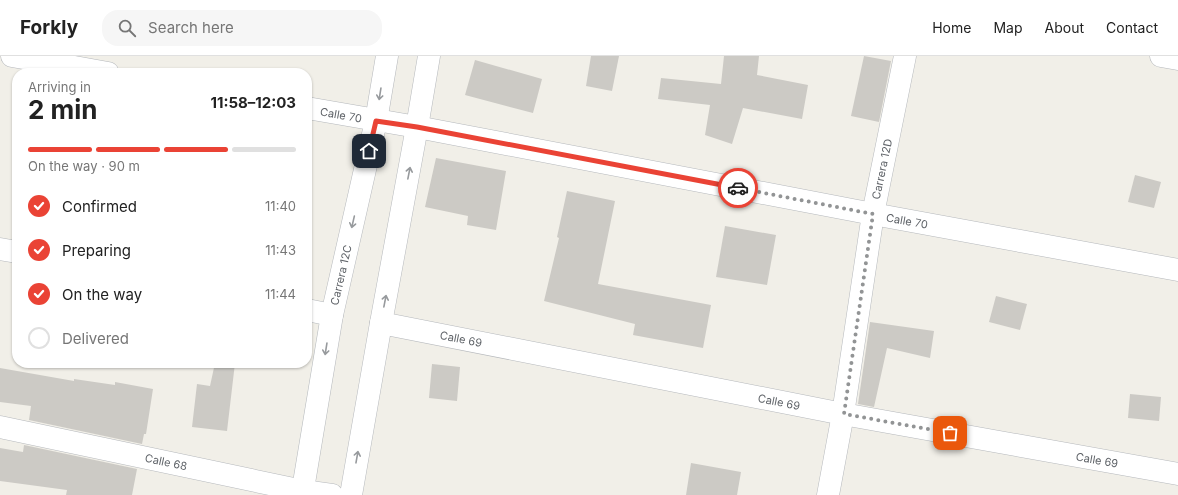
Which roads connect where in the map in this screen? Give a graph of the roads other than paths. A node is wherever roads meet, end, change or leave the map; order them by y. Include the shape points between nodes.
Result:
1 (12, 56) edge
2 (387, 56) edge
3 (429, 56) edge
4 (905, 56) edge
5 (1161, 56) edge
6 (1178, 59) edge
7 (80, 68) edge
8 (312, 109) edge
9 (376, 121) junction
10 (417, 127) junction
11 (873, 214) junction
12 (0, 249) edge
13 (12, 251) edge
14 (1178, 270) edge
15 (312, 311) edge
16 (332, 315) junction
17 (381, 322) junction
18 (844, 414) junction
19 (0, 427) edge
20 (1178, 474) edge
21 (303, 493) edge
22 (332, 495) edge
23 (350, 495) edge
24 (828, 495) edge

1 - 7 street
2 -> 9 street, Carrera 12C
3 - 10 street
4 - 11 street, Carrera 12D
5 - 6 street
8 - 9 street, Calle 70
9 - 10 street, Calle 70
9 -> 16 street, Carrera 12C
10 - 11 street, Calle 70
17 -> 10 street
11 - 14 street, Calle 70
11 - 18 street, Carrera 12D
12 - 13 street
15 - 16 street
16 -> 21 street, Carrera 12C
17 - 18 street, Calle 69
23 -> 17 street
18 - 20 street, Calle 69
18 - 24 street, Carrera 12D
19 - 21 street, Calle 68
21 - 22 street, Calle 68

